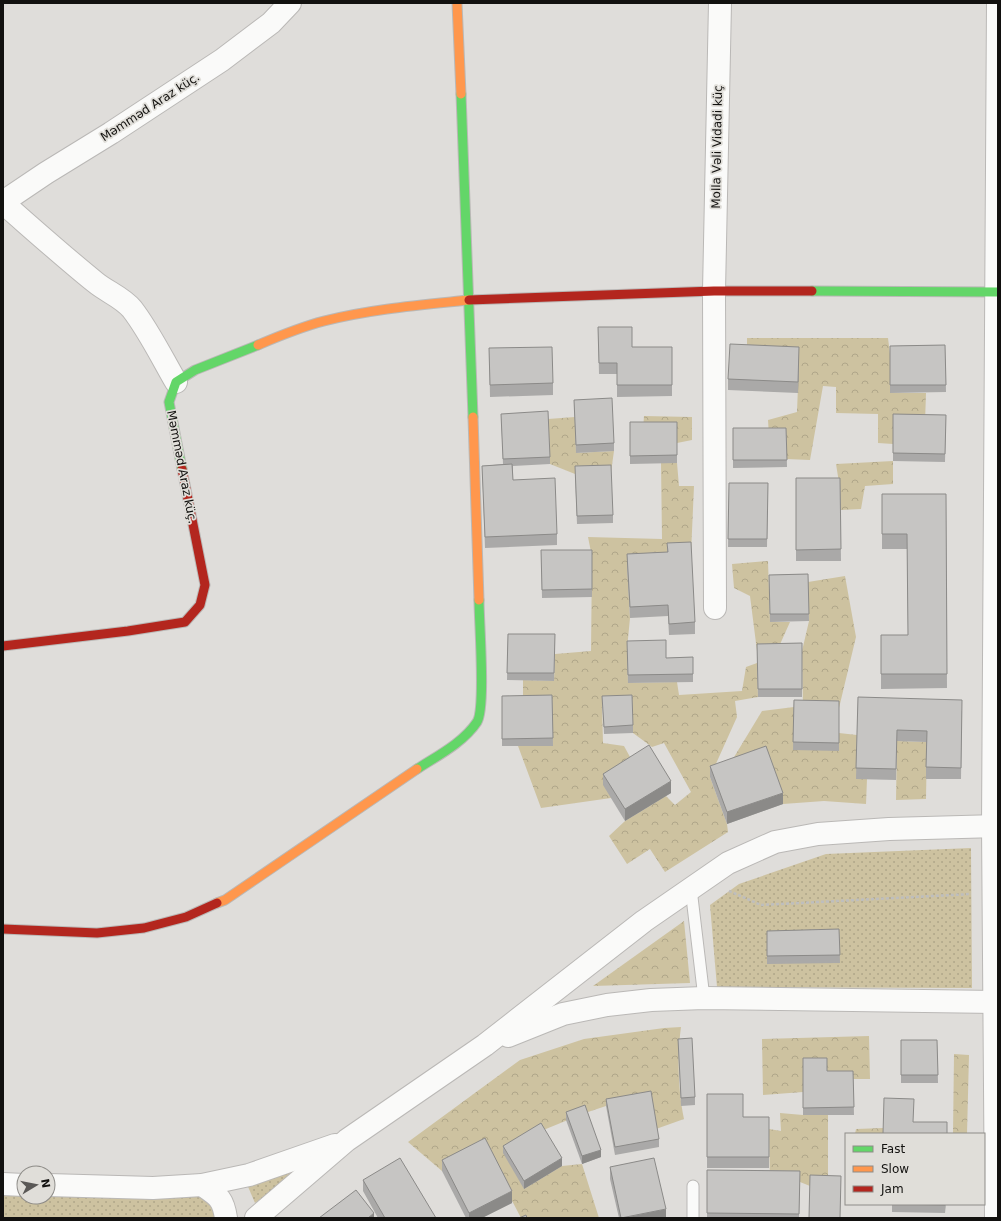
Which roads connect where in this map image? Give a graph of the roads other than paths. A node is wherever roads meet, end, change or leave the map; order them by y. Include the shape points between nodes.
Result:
1 (290, 3) edge
2 (457, 3) edge
3 (720, 3) edge
4 (998, 3) edge
5 (3, 203) edge
6 (714, 291) junction
7 (997, 292) edge
8 (469, 300) junction
9 (176, 382) junction
10 (715, 608) dead end
11 (3, 646) edge
12 (996, 826) edge
13 (691, 889) junction
14 (3, 929) edge
15 (704, 998) junction
16 (996, 1002) junction
17 (485, 1045) junction
18 (348, 1140) junction
19 (3, 1184) edge
20 (16, 1185) edge
21 (56, 1185) edge
22 (202, 1185) junction
23 (693, 1186) dead end
24 (226, 1218) edge
25 (256, 1218) edge
26 (693, 1218) edge
27 (996, 1218) edge

1 - 5 street, Məmməd Araz küç. via 271,23 222,60
2 - 8 street
3 - 6 street, Molla Vəli Vidadi küç
4 - 7 street
5 - 9 street via 95,282 121,298 132,309
6 - 7 street
6 - 8 street
6 - 10 street, Molla Vəli Vidadi küç
7 - 12 street
8 - 9 street via 367,312 324,321 286,333 195,370
8 - 14 street via 482,699 478,721 463,738 225,900 186,918 144,928 97,933
9 - 11 street, Məmməd Araz küç. via 169,402 205,585 200,605 185,622
12 - 13 street via 818,834 775,842 728,863
12 - 16 street
13 - 15 lane
13 - 17 street via 644,922
15 - 16 street
15 - 17 street via 651,1000 563,1014
16 - 27 street
17 - 18 street
18 - 22 street via 249,1175
18 - 25 street
19 - 20 street
21 - 22 street via 153,1188
22 - 24 street via 218,1196 224,1206
23 - 26 lane

